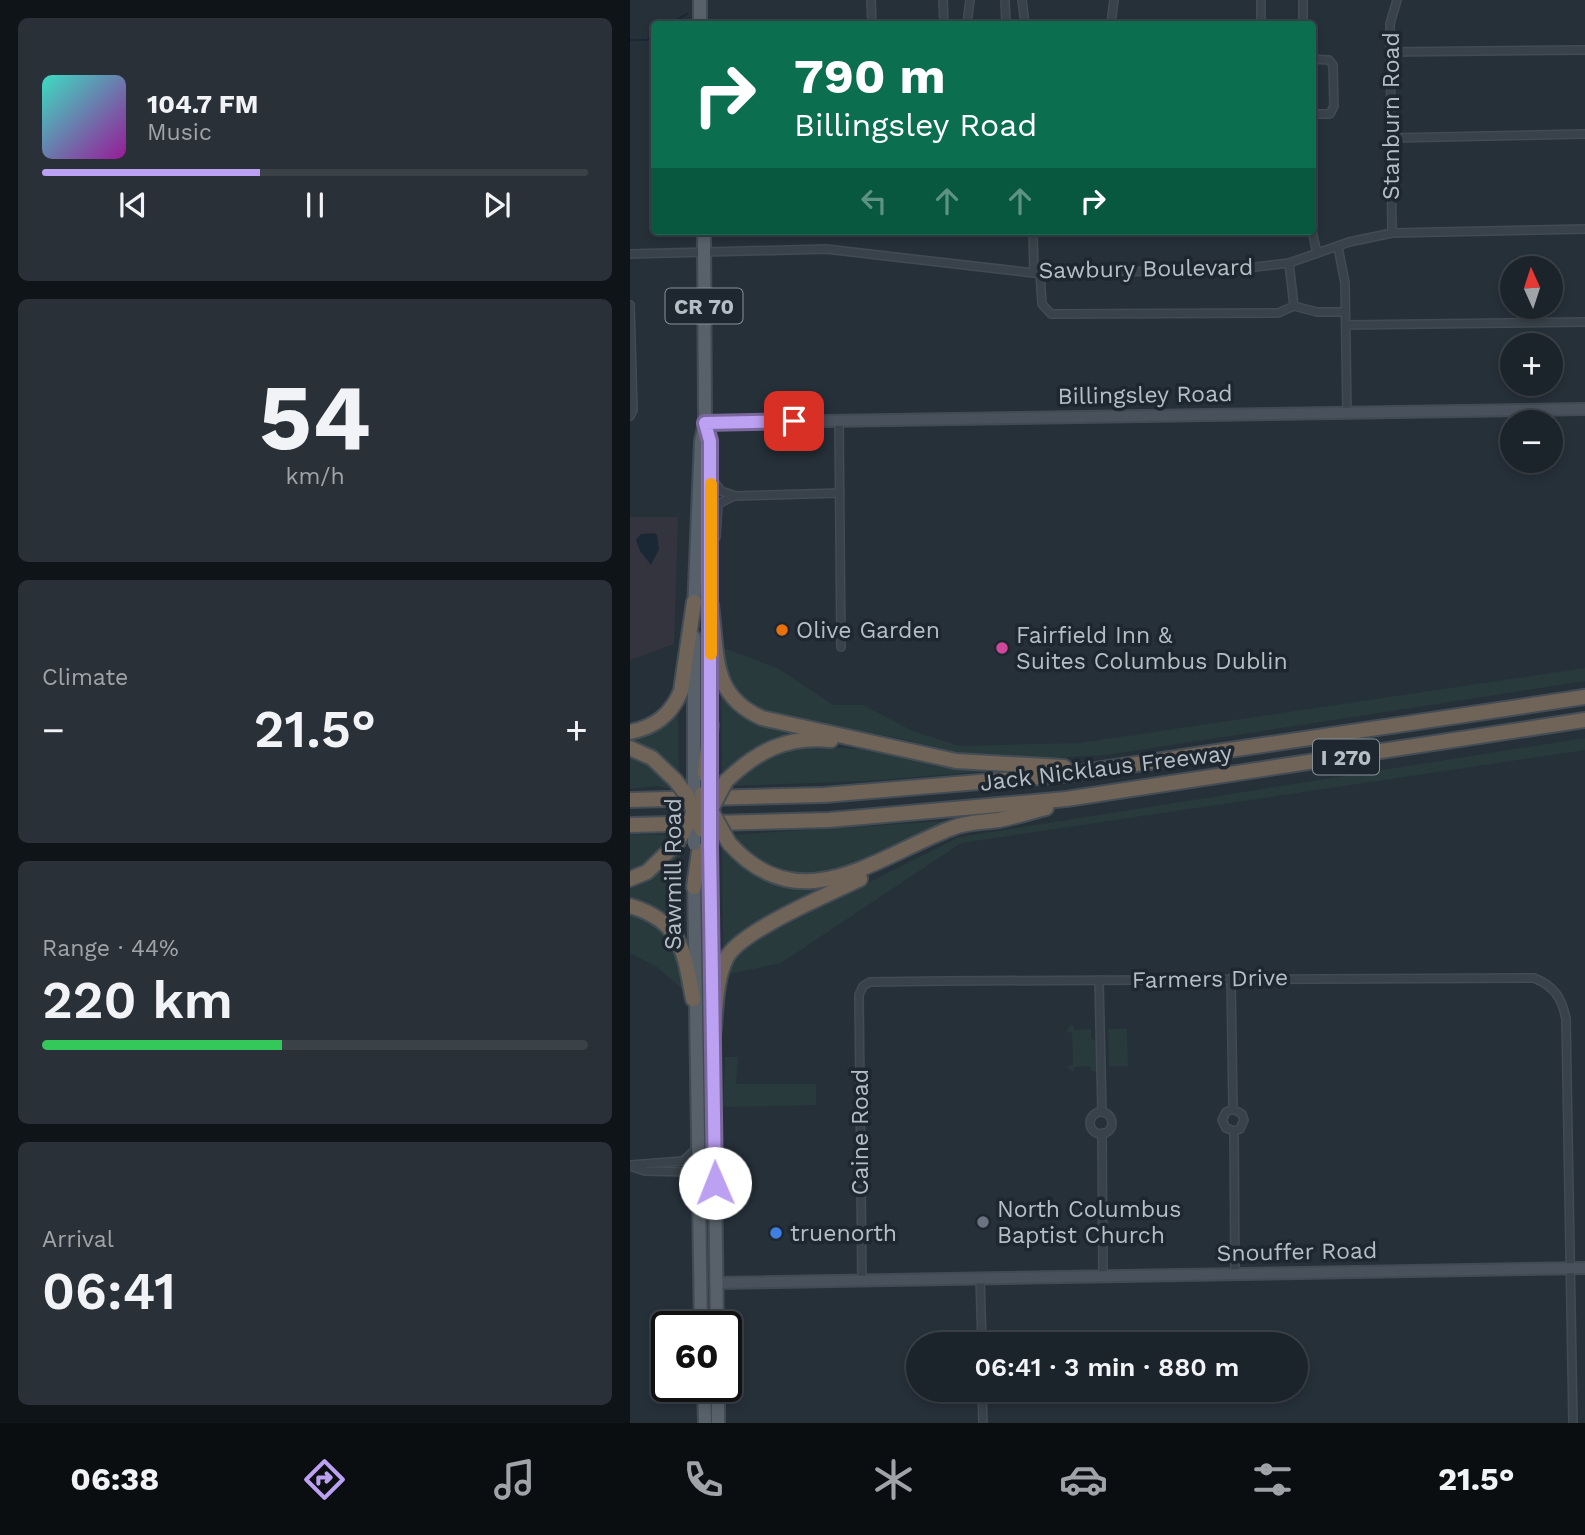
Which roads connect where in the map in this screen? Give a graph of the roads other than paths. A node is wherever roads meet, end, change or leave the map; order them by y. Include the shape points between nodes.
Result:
1 (700, 0) edge
2 (871, 0) edge
3 (943, 0) edge
4 (970, 0) edge
5 (1005, 0) edge
6 (1022, 0) edge
7 (1114, 0) edge
8 (1261, 0) edge
9 (1303, 0) edge
10 (1397, 0) edge
11 (700, 21) edge
12 (872, 21) edge
13 (944, 21) edge
14 (967, 21) edge
15 (1006, 21) edge
16 (1025, 21) edge
17 (1111, 21) edge
18 (1261, 21) edge
19 (1303, 21) edge
20 (1585, 50) edge
21 (1390, 52) junction
22 (1316, 59) edge
23 (1316, 114) edge
24 (1585, 134) edge
25 (1390, 138) junction
26 (1585, 229) edge
27 (1392, 233) junction
28 (704, 235) edge
29 (1033, 235) edge
30 (1313, 235) edge
31 (1338, 247) junction
32 (704, 250) junction
33 (1317, 253) junction
34 (630, 254) edge
35 (1289, 263) junction
36 (1037, 273) junction
37 (630, 305) edge
38 (1294, 306) junction
39 (1345, 313) junction
40 (1585, 322) edge
41 (1346, 325) junction
42 (1585, 409) edge
43 (1347, 413) junction
44 (630, 416) edge
45 (839, 421) junction
46 (705, 423) junction
47 (711, 477) junction
48 (840, 493) junction
49 (734, 496) junction
50 (711, 547) junction
51 (694, 602) junction
52 (711, 605) junction
53 (841, 647) dead end
54 (1585, 696) edge
55 (1585, 720) edge
56 (710, 725) joint
57 (630, 732) edge
58 (630, 748) edge
59 (898, 749) junction
60 (1188, 757) junction
61 (701, 780) junction
62 (1107, 793) junction
63 (630, 800) edge
64 (694, 811) junction
65 (710, 811) junction
66 (630, 824) edge
67 (923, 842) junction
68 (704, 844) junction
69 (630, 879) edge
70 (694, 887) joint
71 (630, 906) edge
72 (1231, 978) junction
73 (1099, 980) junction
74 (863, 986) joint
75 (693, 999) junction
76 (713, 1036) junction
77 (1233, 1109) junction
78 (1101, 1112) junction
79 (1234, 1131) junction
80 (1102, 1133) junction
81 (699, 1139) junction
82 (630, 1165) edge
83 (700, 1200) junction
84 (700, 1223) junction
85 (1571, 1268) junction
86 (1585, 1268) edge
87 (1235, 1274) junction
88 (1103, 1275) junction
89 (980, 1277) junction
90 (862, 1281) junction
91 (715, 1283) junction
92 (702, 1311) edge
93 (716, 1311) edge
94 (982, 1332) edge
95 (704, 1402) edge
96 (718, 1402) edge
97 (982, 1402) edge
98 (705, 1423) edge
99 (718, 1423) edge
100 (983, 1423) edge
101 (1573, 1423) edge

1 - 11 main road
2 - 12 street
3 - 13 street
4 - 14 street
5 - 15 street
6 - 16 street
7 - 17 street
8 - 18 street
9 - 19 street
10 - 21 street, Stanburn Road via 1390,24
20 - 21 street
21 - 25 street, Stanburn Road
22 - 23 street via 1333,65 1332,112
24 - 25 street
25 - 27 street, Stanburn Road
26 - 27 street, Sawbury Boulevard
27 - 31 street, Sawbury Boulevard
28 - 32 main road, Sawmill Road / CR 70
29 - 36 street
30 - 33 street
31 - 33 street, Sawbury Boulevard
31 - 39 street
32 - 34 street, Sawbury Boulevard
32 - 36 street, Sawbury Boulevard via 826,249
32 - 46 main road, Sawmill Road / CR 70
33 - 35 street, Sawbury Boulevard
35 - 36 street, Sawbury Boulevard via 1230,270
35 - 38 street
36 - 38 street via 1042,304 1051,314 1278,313
37 - 44 street
38 - 39 street
39 - 41 street
40 - 41 street
41 - 43 street
42 - 43 street, Billingsley Road
43 - 45 street, Billingsley Road
45 - 46 street, Billingsley Road
45 - 48 street
46 - 47 main road, Sawmill Road / CR 70
46 - 51 main road, Sawmill Road / CR 70
47 - 49 street via 721,491
47 - 50 main road, Sawmill Road / CR 70
48 - 49 street
48 - 53 street
49 - 50 street via 718,504
50 - 52 main road, Sawmill Road / CR 70
51 - 57 highway via 676,702 656,723
51 - 61 main road, Sawmill Road / CR 70
52 - 56 main road, Sawmill Road / CR 70
52 - 59 highway via 724,688 745,710 762,718
54 - 60 highway, Jack Nicklaus Freeway / I 270
55 - 62 highway, Jack Nicklaus Freeway / I 270
56 - 61 highway
58 - 64 highway, bridge via 652,758 675,780
59 - 60 highway via 1013,766
59 - 65 highway, bridge via 823,739 784,743 746,761 726,781
60 - 63 highway, Jack Nicklaus Freeway / I 270 via 946,787
61 - 64 highway, bridge
61 - 65 highway, bridge
62 - 66 highway, Jack Nicklaus Freeway / I 270 via 829,820
62 - 67 highway via 953,827
64 - 68 highway, bridge
64 - 69 highway, bridge via 677,843 647,872
65 - 67 highway, bridge via 743,859 762,871 805,881 847,876
65 - 68 highway, bridge
67 - 76 highway via 899,859 742,940 723,966
68 - 70 highway
68 - 76 main road, Sawmill Road
70 - 75 main road, Sawmill Road
71 - 75 highway via 668,924 685,958
72 - 73 street, Farmers Drive
72 - 77 street
72 - 85 street, Farmers Drive via 1521,976 1554,990 1566,1019
73 - 74 street, Farmers Drive via 881,982
73 - 78 street
74 - 90 street, Caine Road via 859,995
75 - 81 main road, Sawmill Road
76 - 91 main road, Sawmill Road
77 - 79 street via 1244,1120
77 - 79 street via 1222,1119 1226,1128
78 - 80 street via 1112,1122
78 - 80 street via 1090,1122
79 - 87 street
80 - 88 street
81 - 82 street via 687,1160
81 - 83 main road, Sawmill Road
82 - 83 street via 645,1171 690,1173
83 - 84 main road, Sawmill Road
84 - 91 main road via 707,1273
84 - 92 main road, Sawmill Road
85 - 86 street, Snouffer Road
85 - 87 street, Snouffer Road
85 - 101 street
87 - 88 street, Snouffer Road
88 - 89 street, Snouffer Road
89 - 90 street, Snouffer Road
89 - 94 street
90 - 91 street, Snouffer Road
91 - 93 main road, Sawmill Road
95 - 98 main road
96 - 99 main road
97 - 100 street

